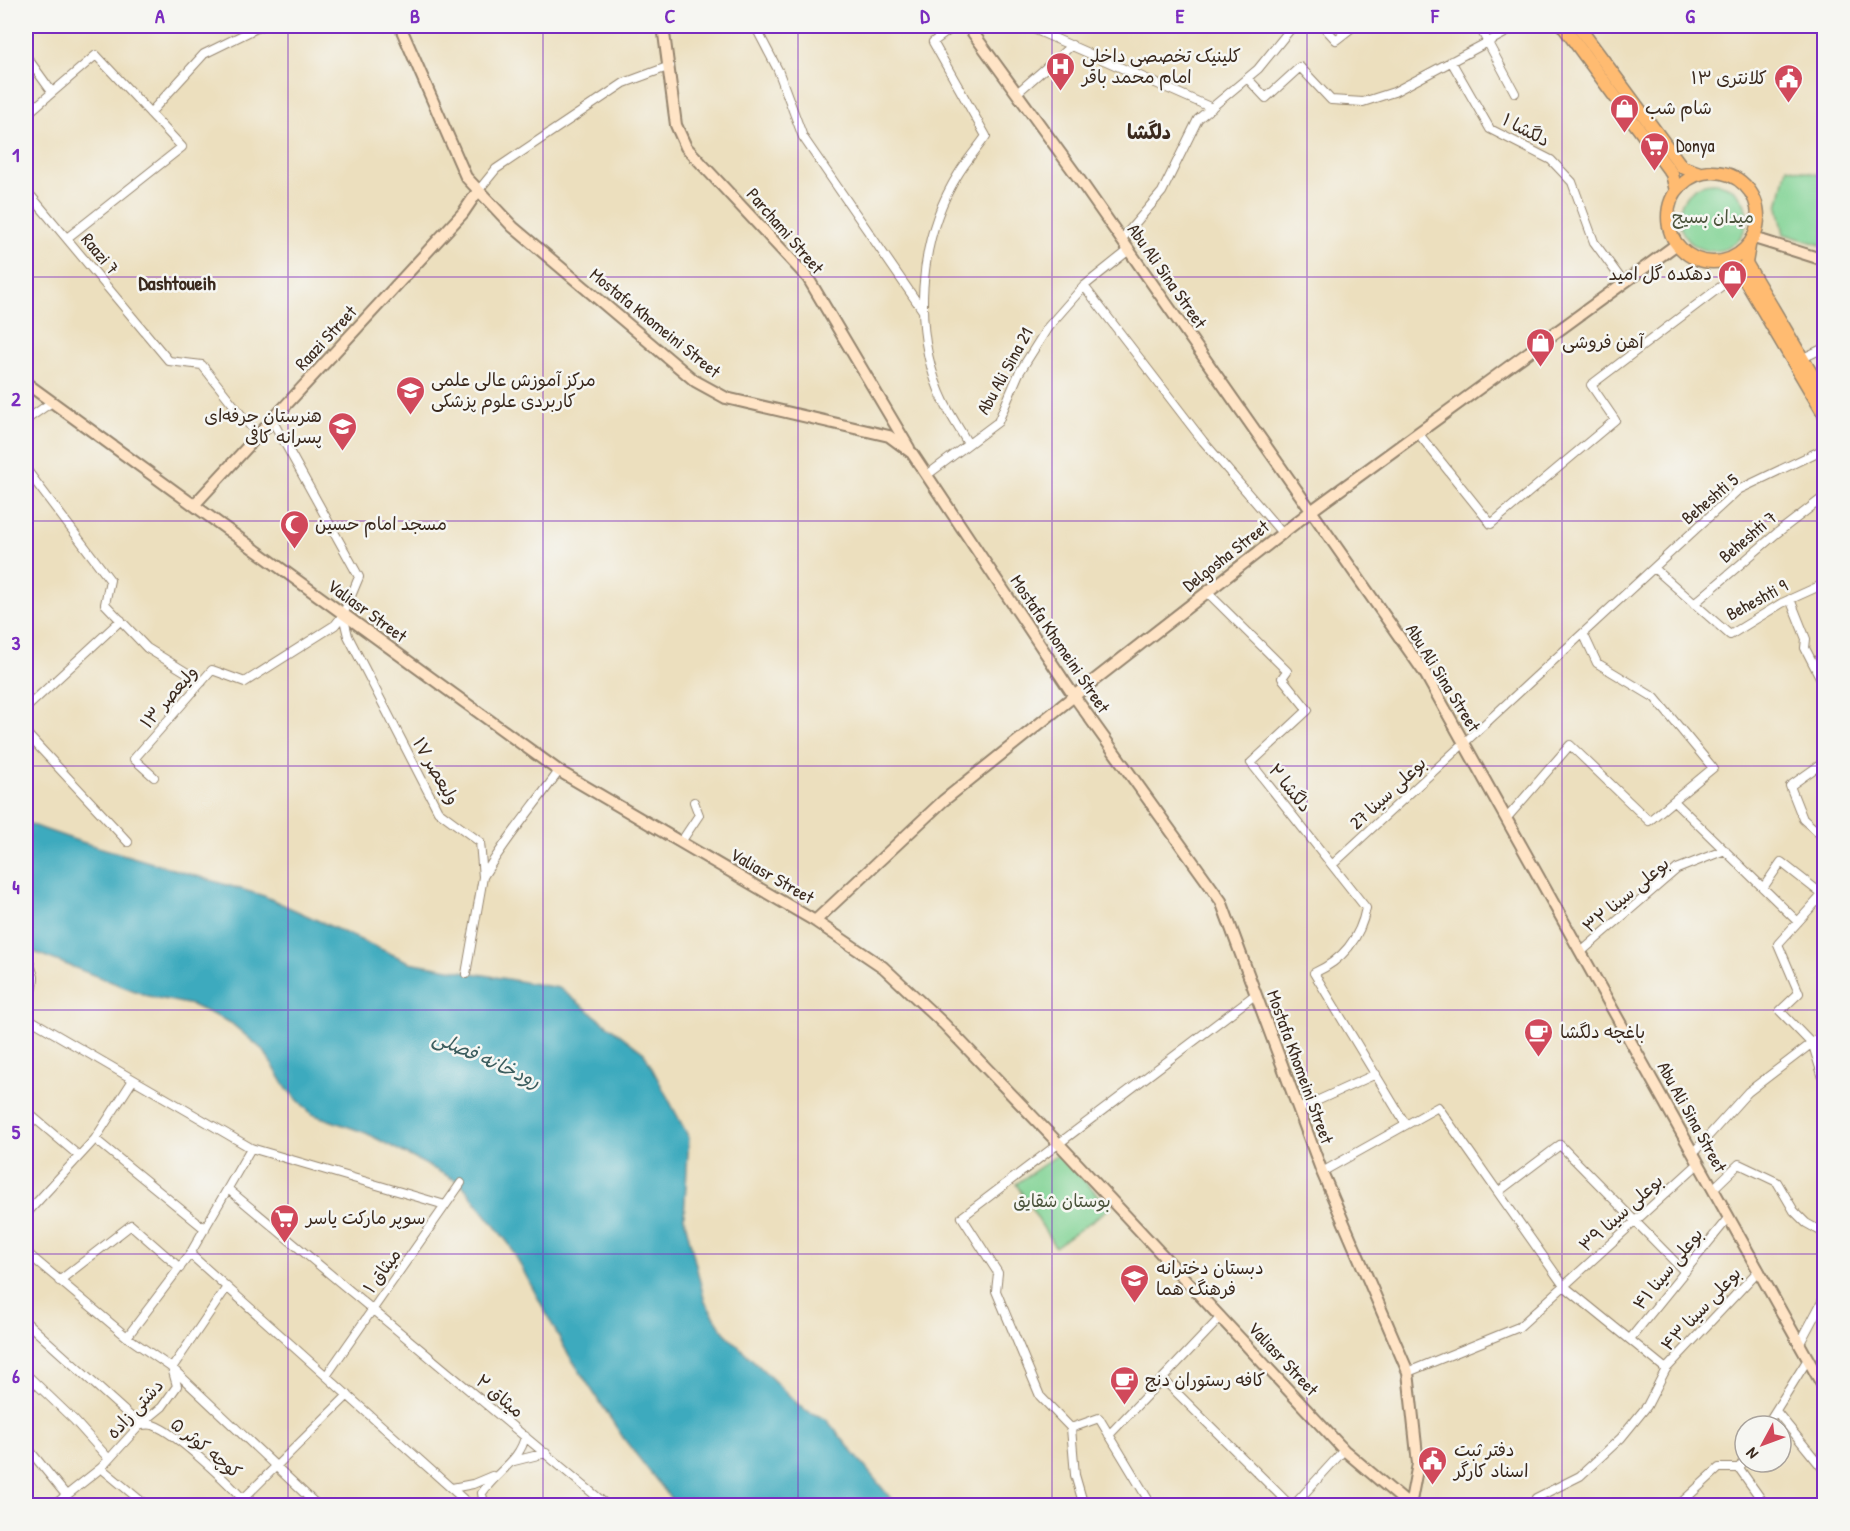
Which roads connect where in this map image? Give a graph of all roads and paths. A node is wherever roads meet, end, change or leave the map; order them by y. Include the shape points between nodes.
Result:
1 (261, 26) edge
2 (400, 26) edge
3 (663, 26) edge
4 (755, 26) edge
5 (955, 26) edge
6 (968, 26) edge
7 (1032, 26) edge
8 (1293, 26) edge
9 (1323, 26) edge
10 (1354, 26) edge
11 (1479, 26) edge
12 (1518, 26) edge
13 (1563, 26) edge
14 (1578, 26) edge
15 (1487, 42) junction
16 (1072, 45) junction
17 (26, 56) edge
18 (1451, 61) junction
19 (670, 66) junction
20 (1248, 79) junction
21 (52, 92) junction
22 (1017, 93) junction
23 (1515, 93) dead end
24 (1212, 108) junction
25 (150, 113) junction
26 (26, 115) edge
27 (1700, 173) junction
28 (478, 190) junction
29 (1676, 191) junction
30 (26, 203) edge
31 (67, 238) junction
32 (1121, 240) junction
33 (1751, 242) junction
34 (1677, 244) junction
35 (1129, 250) junction
36 (1824, 260) edge
37 (1723, 261) junction
38 (1740, 272) junction
39 (1624, 283) junction
40 (1084, 286) junction
41 (923, 311) junction
42 (1824, 348) edge
43 (1803, 358) junction
44 (26, 383) edge
45 (1824, 395) edge
46 (52, 402) junction
47 (1824, 414) edge
48 (26, 420) edge
49 (272, 420) junction
50 (1418, 433) junction
51 (258, 436) junction
52 (968, 444) junction
53 (1824, 449) edge
54 (912, 453) junction
55 (26, 469) edge
56 (927, 475) junction
57 (1824, 497) edge
58 (194, 505) junction
59 (1311, 511) junction
60 (1282, 533) junction
61 (1654, 568) junction
62 (1824, 584) edge
63 (1207, 592) junction
64 (1790, 599) junction
65 (1694, 604) junction
66 (343, 615) junction
67 (121, 620) junction
68 (1583, 633) junction
69 (202, 682) junction
70 (1824, 685) edge
71 (1074, 696) junction
72 (26, 708) edge
73 (26, 733) edge
74 (1464, 743) junction
75 (1824, 762) edge
76 (559, 771) junction
77 (154, 777) dead end
78 (1674, 801) junction
79 (694, 802) dead end
80 (1506, 819) junction
81 (1824, 838) edge
82 (128, 842) dead end
83 (681, 842) junction
84 (1725, 850) junction
85 (1332, 865) junction
86 (483, 877) junction
87 (1763, 888) junction
88 (1824, 894) edge
89 (815, 921) junction
90 (1798, 922) junction
91 (26, 951) edge
92 (1581, 952) junction
93 (466, 974) dead end
94 (26, 994) edge
95 (1256, 994) junction
96 (26, 1017) edge
97 (1824, 1034) edge
98 (1813, 1045) junction
99 (1376, 1074) junction
100 (133, 1080) junction
101 (1824, 1081) edge
102 (1299, 1109) junction
103 (26, 1111) edge
104 (1406, 1125) junction
105 (95, 1140) junction
106 (1059, 1144) junction
107 (251, 1148) junction
108 (79, 1156) junction
109 (1696, 1158) junction
110 (1322, 1172) junction
111 (461, 1183) dead end
112 (228, 1189) junction
113 (1713, 1189) junction
114 (1498, 1192) junction
115 (446, 1205) junction
116 (26, 1214) edge
117 (1729, 1217) junction
118 (1635, 1221) junction
119 (205, 1229) junction
120 (1824, 1233) edge
121 (26, 1252) edge
122 (190, 1254) junction
123 (33, 1260) junction
124 (26, 1268) edge
125 (180, 1268) junction
126 (1759, 1270) junction
127 (1685, 1272) junction
128 (59, 1281) junction
129 (1564, 1286) junction
130 (227, 1287) junction
131 (1824, 1298) edge
132 (373, 1310) junction
133 (1221, 1317) junction
134 (26, 1322) edge
135 (128, 1337) junction
136 (1630, 1339) junction
137 (1800, 1343) junction
138 (1808, 1359) junction
139 (172, 1368) junction
140 (1666, 1369) junction
141 (1408, 1372) junction
142 (26, 1374) edge
143 (326, 1376) junction
144 (1163, 1379) junction
145 (1824, 1388) edge
146 (348, 1395) junction
147 (1776, 1411) junction
148 (1774, 1414) edge
149 (140, 1425) junction
150 (1071, 1428) junction
151 (1109, 1435) junction
152 (525, 1436) junction
153 (26, 1446) edge
154 (1344, 1450) junction
155 (546, 1454) junction
156 (109, 1459) junction
157 (509, 1462) junction
158 (275, 1466) junction
159 (101, 1468) junction
160 (1733, 1468) edge
161 (1824, 1470) edge
162 (496, 1474) junction
163 (1743, 1474) edge
164 (452, 1488) junction
165 (66, 1495) junction
166 (243, 1499) junction
167 (1537, 1502) edge
168 (1824, 1503) edge
169 (53, 1506) edge
170 (147, 1506) edge
171 (249, 1506) edge
172 (318, 1506) edge
173 (471, 1506) edge
174 (484, 1506) edge
175 (608, 1506) edge
176 (1083, 1506) edge
177 (1152, 1506) edge
178 (1292, 1506) edge
179 (1410, 1506) edge
180 (1671, 1506) edge
181 (1766, 1506) edge
182 (1820, 1506) edge

1 - 25 street via 204,54
2 - 28 street, Mostafa Khomeini Street via 466,177
3 - 19 street, Parchami Street
4 - 41 street via 778,70 803,137
5 - 41 street via 933,42 986,136 958,174 937,217 926,263
6 - 22 street, Abu Ali Sina Street
7 - 16 street
8 - 20 street
9 - 10 street via 1336,40
11 - 15 street
12 - 15 street
13 - 29 main road via 1672,174
14 - 27 main road via 1682,166
15 - 18 street
15 - 23 street
16 - 22 street
16 - 24 street
17 - 21 street
18 - 20 street via 1394,92 1363,102 1331,100 1300,67 1266,98
18 - 39 street, دلگشا ۱ via 1490,129 1551,160 1572,182 1594,242
19 - 28 street via 624,83 496,169
19 - 54 street, Parchami Street via 676,125 686,147 808,278
20 - 24 street
21 - 25 street via 96,55
21 - 26 street
22 - 32 street, Abu Ali Sina Street
24 - 32 street via 1198,119 1162,192
25 - 31 street via 182,147
27 - 29 main road
27 - 33 main road via 1726,173 1748,188 1758,212
28 - 49 street, Raazi Street via 464,213
28 - 54 street, Mostafa Khomeini Street via 513,227 695,381 726,398 889,436
29 - 34 main road via 1668,218
30 - 31 street, Raazi 7 via 32,196
31 - 51 street, Raazi 7 via 169,361 202,365
32 - 35 street, Abu Ali Sina Street
33 - 36 street
33 - 37 main road via 1737,256
33 - 43 main road via 1746,263
34 - 37 main road via 1701,261
34 - 39 street, Delgosha Street
35 - 40 street, Abu Ali Sina 21
35 - 59 street, Abu Ali Sina Street
37 - 38 main road
38 - 47 main road
38 - 50 street via 1591,384 1615,420 1491,524
39 - 50 street, Delgosha Street
40 - 52 street, Abu Ali Sina 21 via 1032,349 998,422
40 - 60 street via 1203,441
41 - 52 street via 929,358 941,392
42 - 43 street
43 - 45 main road
44 - 46 street, Valiasr Street
46 - 48 street
46 - 58 street, Valiasr Street
49 - 51 street, Raazi Street
49 - 66 street via 358,576
50 - 59 street, Delgosha Street
51 - 58 street, Raazi Street
52 - 56 street, Abu Ali Sina 21
53 - 61 street, Beheshti 5 via 1738,490
54 - 56 street, Mostafa Khomeini Street
55 - 67 street via 111,580 105,604
56 - 71 street, Mostafa Khomeini Street
57 - 65 street, Beheshti 7
58 - 66 street, Valiasr Street
59 - 60 street, Delgosha Street
59 - 74 street, Abu Ali Sina Street via 1426,675
60 - 63 street, Delgosha Street
61 - 65 street, Beheshti 9
61 - 68 street, Beheshti 5
62 - 64 street, Beheshti 9
63 - 71 street, Delgosha Street
63 - 85 street, دلگشا ۲ via 1287,671 1282,678 1308,710 1251,763
64 - 65 street, Beheshti 9 via 1730,635
64 - 70 street via 1806,639 1805,648
66 - 69 street, ولیعصر ۱۳ via 335,625 245,682 212,670
66 - 76 street, Valiasr Street
66 - 86 street, ولیعصر ۱۷ via 348,636 438,811 480,842
67 - 69 street via 147,648
67 - 72 street
68 - 74 street, بوعلی سینا 27
68 - 78 street via 1597,663 1655,698 1713,768
69 - 77 street, ولیعصر ۱۳ via 134,759
71 - 89 street, Delgosha Street via 943,801
71 - 95 street, Mostafa Khomeini Street via 1221,901
73 - 82 street
74 - 80 street, Abu Ali Sina Street
74 - 85 street, بوعلی سینا 27
75 - 81 street via 1790,786 1803,819
76 - 83 street, Valiasr Street
76 - 86 street
78 - 80 street via 1649,821 1570,745
78 - 84 street
79 - 83 street via 699,815
80 - 92 street, Abu Ali Sina Street
83 - 89 street, Valiasr Street
84 - 87 street
84 - 92 street, بوعلی سینا ۳۲ via 1677,870
85 - 99 street, دلگشا ۲ via 1366,908 1359,932 1345,953 1314,973
86 - 93 street
87 - 88 street via 1781,862
87 - 90 street
88 - 90 street
89 - 106 street, Valiasr Street via 890,974 944,1024
90 - 98 street via 1778,944 1799,993 1780,1011
91 - 94 street via 34,977 33,988
92 - 109 street, Abu Ali Sina Street
95 - 102 street, Mostafa Khomeini Street
95 - 106 street
96 - 100 street
97 - 98 street, بوعلی سینا ۳۹
98 - 101 street
98 - 109 street, بوعلی سینا ۳۹ via 1748,1092
99 - 102 street
99 - 104 street
100 - 105 street
100 - 107 street
102 - 110 street, Mostafa Khomeini Street
103 - 108 street
104 - 110 street
104 - 114 street via 1438,1107
105 - 108 street
105 - 119 street
106 - 133 street, Valiasr Street
106 - 150 street via 962,1217 998,1273 996,1291 1040,1396
107 - 112 street
107 - 115 street
108 - 116 street
109 - 113 street, Abu Ali Sina Street
109 - 118 street, بوعلی سینا ۳۹
110 - 141 street, Mostafa Khomeini Street
111 - 115 street, میثاق ۱
112 - 119 street
112 - 132 street, میثاق ۲
113 - 117 street, Abu Ali Sina Street
113 - 120 street via 1739,1164 1777,1182 1794,1211
114 - 118 street via 1560,1145
114 - 129 street
115 - 132 street, میثاق ۱
117 - 126 street, Abu Ali Sina Street
117 - 127 street, بوعلی سینا ۴۱
118 - 127 street
118 - 129 street, بوعلی سینا ۳۹
119 - 122 street
121 - 123 street
122 - 125 street
122 - 130 street
123 - 124 street
123 - 128 street
125 - 128 street via 131,1225
125 - 135 street
126 - 137 street, Abu Ali Sina Street
126 - 140 street, بوعلی سینا ۴۳
127 - 136 street, بوعلی سینا ۴۱
128 - 135 street
129 - 136 street
129 - 141 street, بوعلی سینا ۳۹ via 1519,1327
130 - 139 street, دشتی زاده
130 - 143 street
131 - 137 street
132 - 143 street, میثاق ۱
132 - 152 street, میثاق ۲
133 - 144 street
133 - 154 street, Valiasr Street
134 - 149 street
135 - 139 street
136 - 140 street
137 - 138 street, Abu Ali Sina Street
138 - 145 street, Abu Ali Sina Street
138 - 147 street
139 - 149 street, دشتی زاده via 177,1386 162,1407
139 - 158 street
140 - 167 street, بوعلی سینا ۴۳ via 1647,1406 1621,1438 1580,1476
141 - 179 street, Mostafa Khomeini Street via 1418,1464
142 - 156 street
143 - 146 street
144 - 151 street
144 - 178 street
146 - 158 street
146 - 164 street
147 - 148 street
147 - 161 street
149 - 156 street, دشتی زاده
149 - 166 street, کوچه کوثر ۵ via 152,1425 172,1436
150 - 151 street via 1099,1418
150 - 176 street via 1075,1475
151 - 177 street
152 - 155 street, میثاق ۲
152 - 157 street via 523,1448
153 - 165 street
154 - 178 street
154 - 179 street, Valiasr Street
155 - 157 street
155 - 175 street, میثاق ۲
156 - 159 street, دشتی زاده
157 - 162 street
158 - 166 street
158 - 172 street
159 - 165 street, دشتی زاده
159 - 170 street
160 - 180 street via 1719,1468 1682,1502
162 - 164 street
162 - 174 street via 482,1493
163 - 181 street
164 - 173 street
165 - 169 street, دشتی زاده
166 - 171 street, کوچه کوثر ۵
168 - 182 street

